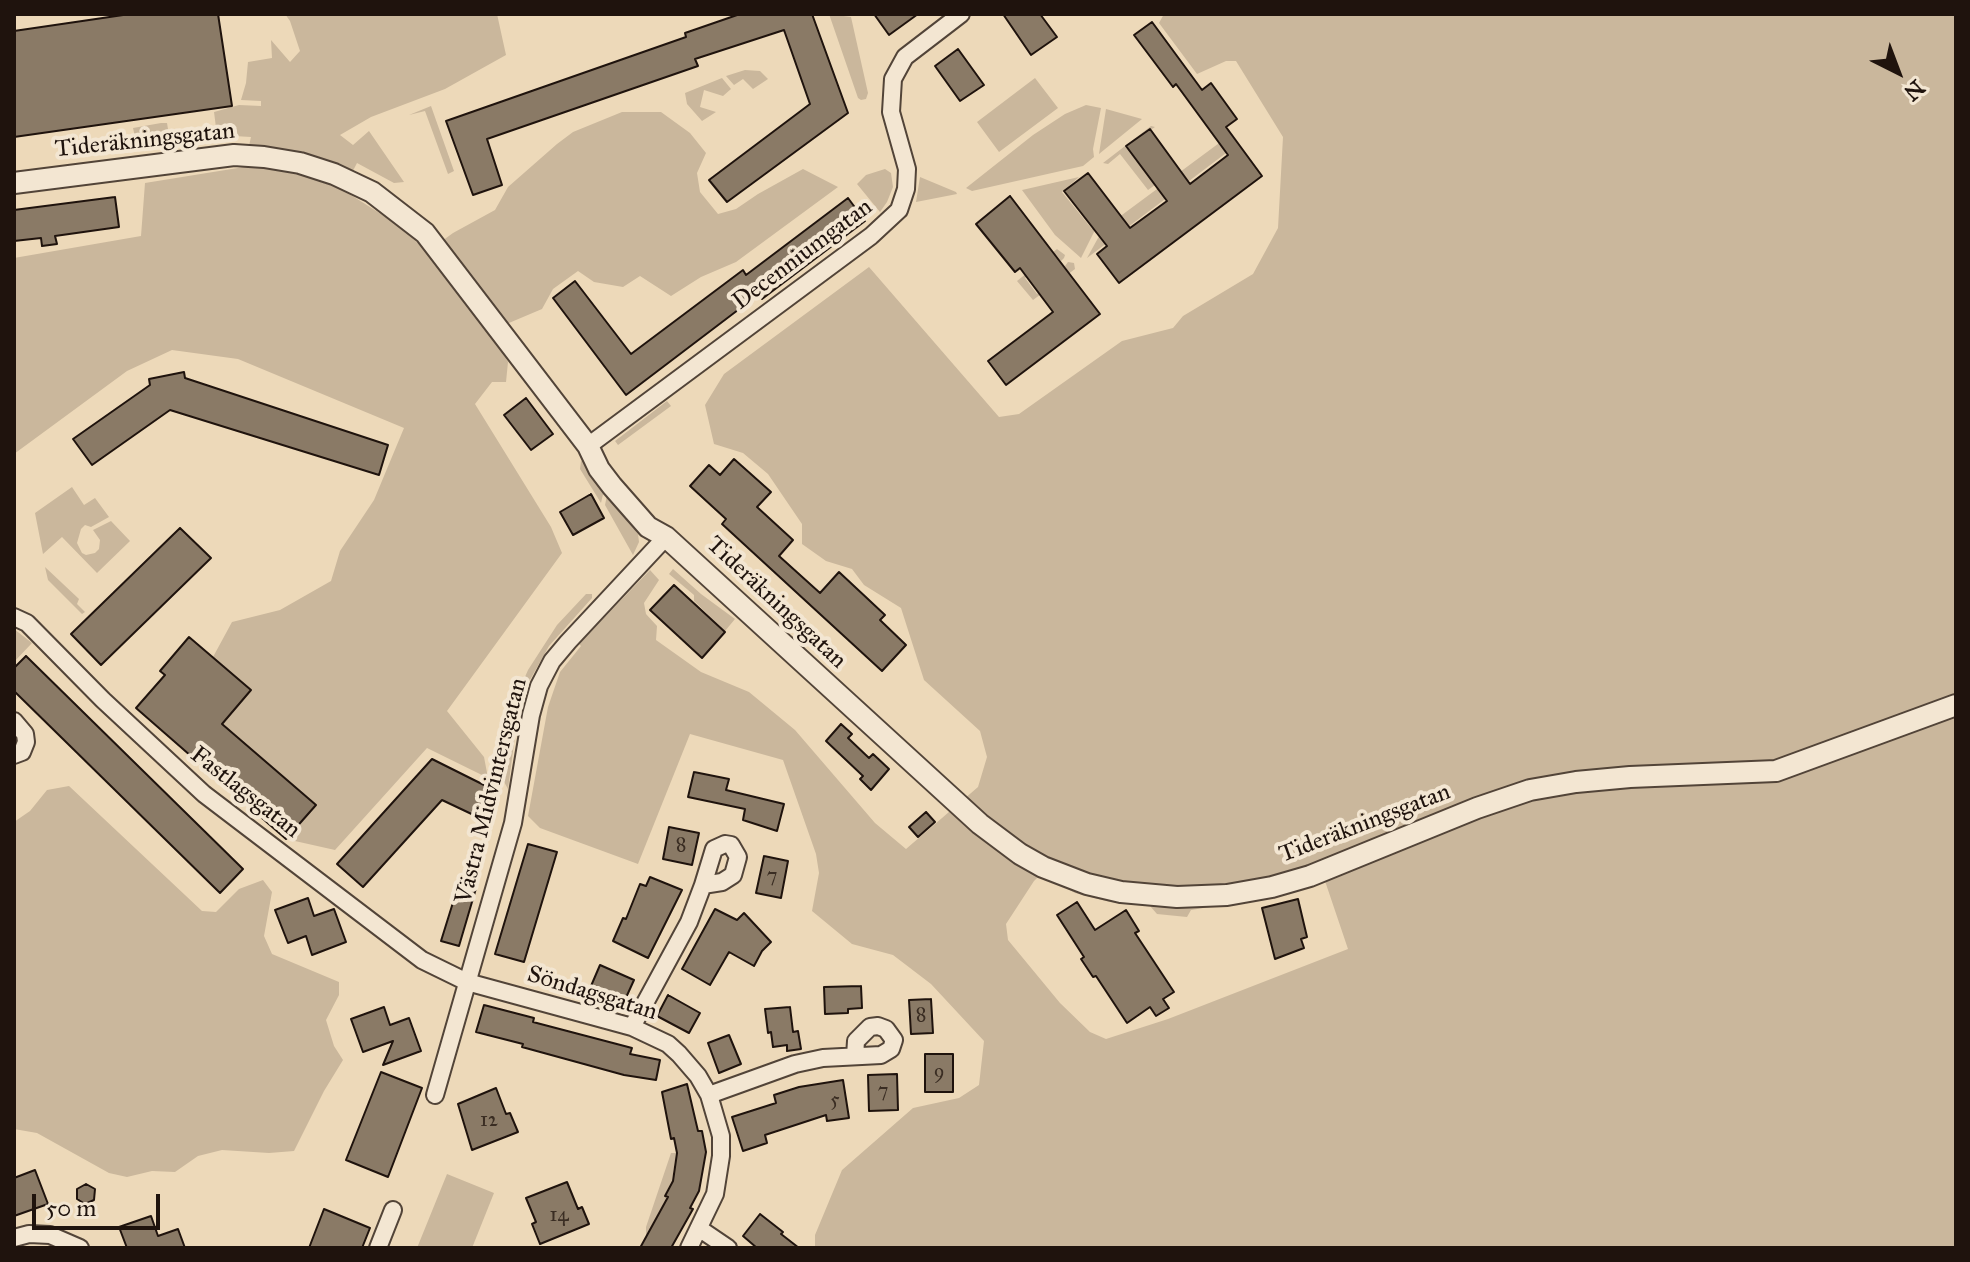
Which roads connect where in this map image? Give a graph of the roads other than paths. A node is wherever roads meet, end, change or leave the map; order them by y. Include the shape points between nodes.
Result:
1 (961, 14) edge
2 (14, 183) edge
3 (588, 446) junction
4 (666, 537) junction
5 (14, 617) edge
6 (1956, 705) edge
7 (14, 721) edge
8 (14, 755) edge
9 (703, 885) dead end
10 (467, 982) junction
11 (632, 1027) junction
12 (855, 1056) dead end
13 (435, 1095) dead end
14 (709, 1095) junction
15 (393, 1210) dead end
16 (700, 1229) junction
17 (14, 1238) edge
18 (80, 1248) edge
19 (378, 1248) edge
20 (689, 1248) edge
21 (728, 1248) edge

1 - 3 street, Decenniumgatan via 905,57 893,79 891,112 907,169 899,210 882,228
2 - 3 street, Tideräkningsgatan via 234,155 281,159 334,174 372,192 425,233
3 - 4 street, Tideräkningsgatan via 612,486 648,527
4 - 6 street, Tideräkningsgatan via 999,839 1061,875 1121,892 1200,897 1272,887 1530,790 1630,777 1776,771
4 - 10 street, Västra Midvintersgatan via 568,642 539,686 513,823
5 - 10 street, Fastlagsgatan via 27,623 204,794 422,960
7 - 8 street via 26,740 22,752
9 - 11 street via 689,922
10 - 11 street, Söndagsgatan
10 - 13 street, Västra Midvintersgatan
11 - 14 street, Söndagsgatan via 679,1054
12 - 14 street via 795,1064
14 - 16 street, Söndagsgatan via 721,1156 715,1194
15 - 19 street
16 - 20 street, Söndagsgatan
16 - 21 street
17 - 18 street via 50,1235

